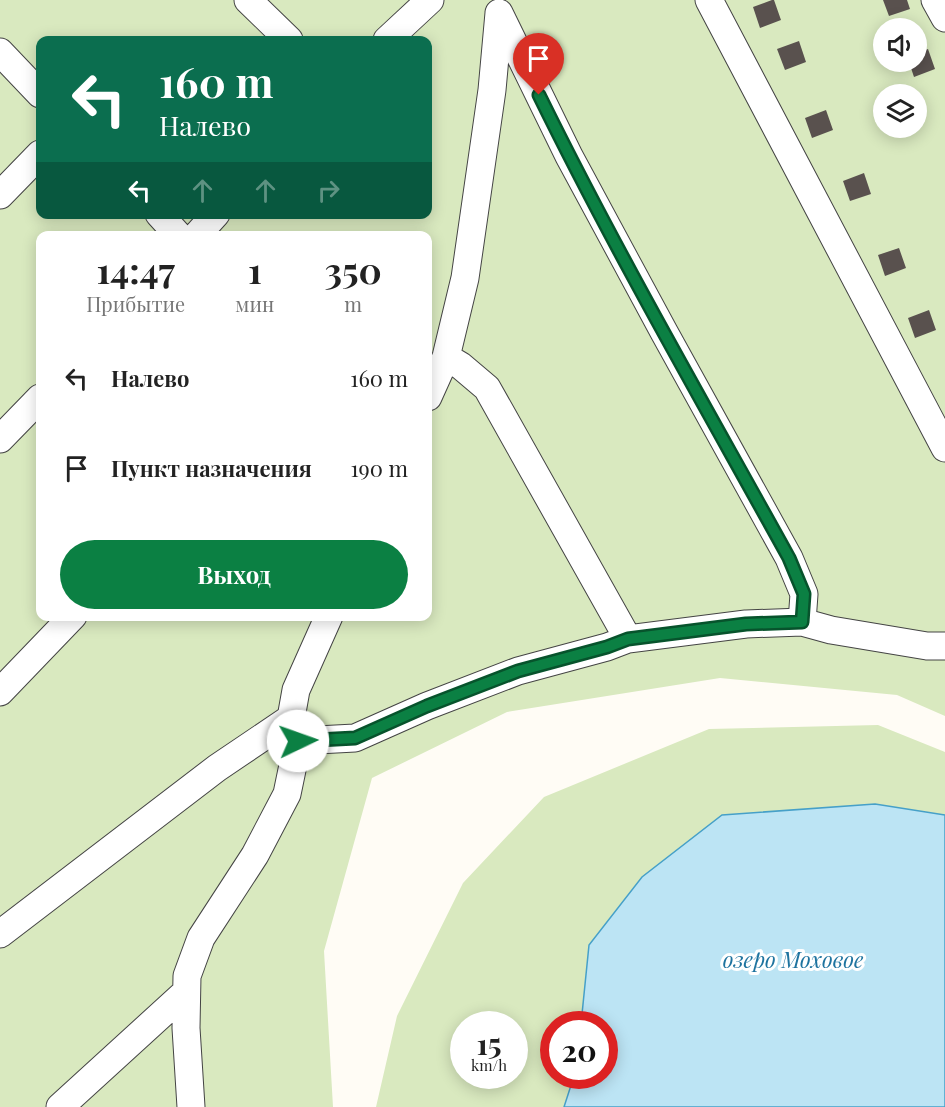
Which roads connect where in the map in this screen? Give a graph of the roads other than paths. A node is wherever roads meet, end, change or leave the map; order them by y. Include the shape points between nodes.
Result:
1 (248, 0) edge
2 (430, 0) edge
3 (709, 0) edge
4 (935, 0) edge
5 (498, 6) edge
6 (945, 18) edge
7 (285, 36) edge
8 (391, 36) edge
9 (0, 52) edge
10 (36, 90) edge
11 (36, 158) edge
12 (0, 195) edge
13 (164, 219) edge
14 (211, 219) edge
15 (174, 231) edge
16 (201, 231) edge
17 (446, 357) junction
18 (432, 388) edge
19 (36, 402) edge
20 (0, 439) edge
21 (945, 448) edge
22 (67, 621) edge
23 (326, 621) edge
24 (802, 622) junction
25 (628, 639) junction
26 (945, 646) edge
27 (0, 692) edge
28 (295, 730) junction
29 (0, 934) edge
30 (186, 992) junction
31 (60, 1107) edge
32 (191, 1107) edge

1 - 7 lane
2 - 8 lane
3 - 21 lane
4 - 6 lane
5 - 17 lane via 492,90 465,278
5 - 24 lane via 569,156 789,558 804,594
9 - 10 lane
11 - 12 lane
13 - 15 lane
14 - 16 lane
17 - 18 lane
17 - 25 lane via 487,388
19 - 20 lane
22 - 27 lane
23 - 28 lane via 296,690
24 - 25 lane via 746,624
24 - 26 lane via 841,632
25 - 28 lane via 518,671 355,738
28 - 29 lane via 218,768
28 - 30 lane via 287,794 255,855 201,938 187,976
30 - 31 lane
30 - 32 lane

